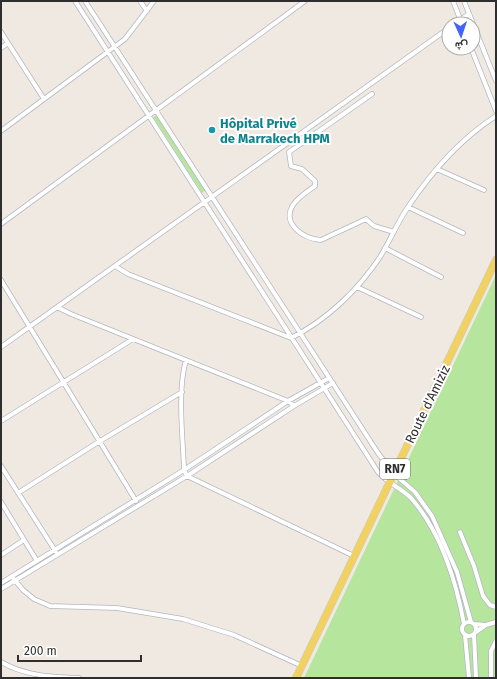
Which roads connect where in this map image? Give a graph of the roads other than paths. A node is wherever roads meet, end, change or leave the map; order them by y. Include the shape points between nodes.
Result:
1 (75, 1) edge
2 (85, 1) edge
3 (140, 1) edge
4 (154, 1) edge
5 (305, 1) edge
6 (453, 1) edge
7 (464, 1) edge
8 (147, 11) junction
9 (469, 14) joint
10 (459, 16) edge
11 (1, 32) edge
12 (441, 34) edge
13 (8, 43) junction
14 (116, 47) junction
15 (1, 48) edge
16 (108, 52) junction
17 (474, 56) edge
18 (496, 82) edge
19 (372, 94) dead end
20 (44, 99) junction
21 (156, 109) junction
22 (496, 111) edge
23 (148, 115) junction
24 (496, 116) edge
25 (1, 131) edge
26 (436, 169) junction
27 (484, 190) dead end
28 (212, 197) junction
29 (204, 203) junction
30 (408, 207) junction
31 (1, 224) edge
32 (394, 232) junction
33 (463, 233) dead end
34 (385, 248) junction
35 (496, 260) edge
36 (115, 266) junction
37 (441, 277) dead end
38 (1, 280) edge
39 (267, 283) junction
40 (356, 287) junction
41 (259, 290) junction
42 (57, 307) junction
43 (421, 317) dead end
44 (30, 327) junction
45 (300, 333) junction
46 (291, 338) junction
47 (133, 339) junction
48 (1, 348) edge
49 (186, 360) junction
50 (329, 378) junction
51 (63, 382) junction
52 (321, 382) junction
53 (333, 384) junction
54 (325, 388) junction
55 (182, 392) junction
56 (288, 401) junction
57 (294, 406) junction
58 (1, 421) edge
59 (100, 441) junction
60 (1, 466) edge
61 (184, 470) junction
62 (393, 473) junction
63 (187, 476) junction
64 (389, 482) junction
65 (18, 493) junction
66 (135, 500) junction
67 (1, 502) edge
68 (138, 504) junction
69 (460, 532) dead end
70 (24, 540) junction
71 (56, 552) junction
72 (1, 555) edge
73 (354, 556) junction
74 (37, 561) junction
75 (13, 578) junction
76 (1, 583) edge
77 (1, 589) edge
78 (496, 607) edge
79 (496, 622) edge
80 (472, 623) junction
81 (464, 624) junction
82 (486, 625) junction
83 (474, 633) junction
84 (465, 635) junction
85 (496, 641) edge
86 (1, 662) edge
87 (302, 666) junction
88 (79, 678) edge
89 (296, 678) edge
90 (469, 678) edge
91 (476, 678) edge
92 (491, 678) edge

1 - 16 street
2 - 14 street
3 - 8 street
4 - 8 street
5 - 21 street
6 - 10 street
7 - 9 street
8 - 14 street via 126,39
9 - 18 street
11 - 13 street
12 - 28 street
13 - 15 street
13 - 20 street
14 - 16 street
14 - 21 street
16 - 20 street
16 - 23 street
17 - 22 street
19 - 32 street via 289,152 291,166 302,168 315,181 315,186 294,203 290,215 291,223 299,233 313,240 320,240 366,219 374,226
20 - 25 street
21 - 23 street
21 - 28 street
23 - 29 street
23 - 31 street
24 - 26 street via 452,150
26 - 27 street
26 - 30 street
28 - 29 street
28 - 39 street
29 - 36 street
29 - 41 street
30 - 32 street
30 - 33 street
32 - 34 street
34 - 37 street
34 - 40 street
35 - 62 main road, Route d'Amiziz / RN7
36 - 42 street
36 - 46 street via 128,274
38 - 44 street
39 - 41 street
39 - 45 street
40 - 43 street
40 - 45 street via 333,310
41 - 46 street
42 - 44 street
42 - 47 street
44 - 48 street
44 - 51 street
45 - 46 street
45 - 50 street
46 - 52 street
47 - 49 street
47 - 51 street
49 - 55 street
49 - 56 street
50 - 52 street
50 - 53 street
51 - 58 street
51 - 59 street
52 - 54 street
52 - 56 street
53 - 54 street
53 - 62 street
54 - 57 street
54 - 64 street via 378,472
55 - 59 street
55 - 61 street
56 - 57 street
56 - 61 street
57 - 63 street
59 - 65 street
59 - 66 street
60 - 65 street
61 - 63 street
61 - 66 street
62 - 64 main road, Route d'Amiziz / RN7
62 - 80 street via 416,492 436,522 460,578
63 - 68 street
63 - 73 street
64 - 73 main road, Route d'Amiziz / RN7
64 - 81 street via 411,498 426,519 454,586
65 - 71 street
66 - 68 street
66 - 71 street
67 - 70 street
68 - 71 street
69 - 78 street via 483,596 490,605
70 - 72 street
70 - 74 street
71 - 74 street
71 - 75 street
73 - 87 main road, Route d'Amiziz / RN7
74 - 75 street
75 - 76 street
75 - 77 street
75 - 87 street via 34,599 50,606 117,608 183,619 234,635
79 - 82 street
80 - 81 street
80 - 82 street
80 - 83 street via 476,626
81 - 84 street via 462,628
82 - 83 street
83 - 84 street
83 - 91 street
84 - 90 street
85 - 92 street via 491,651
86 - 88 street via 33,674
87 - 89 main road, Route d'Amiziz / RN7

